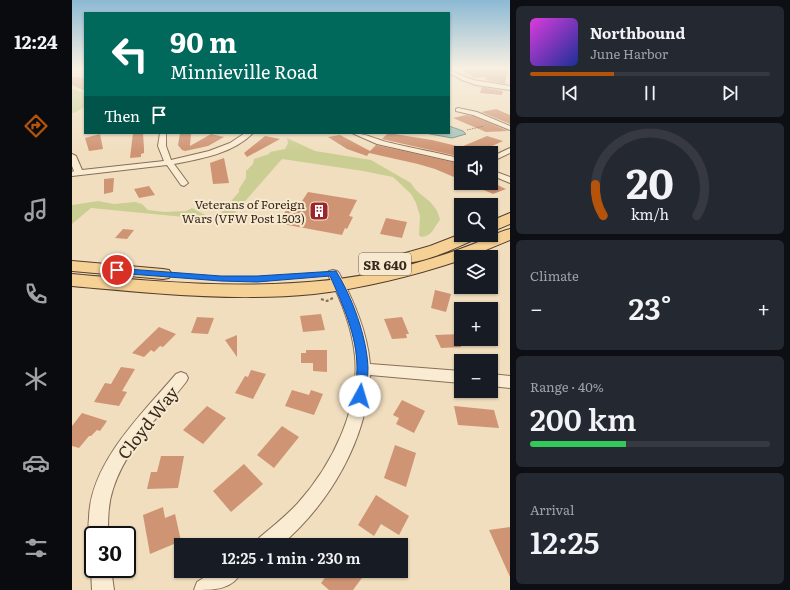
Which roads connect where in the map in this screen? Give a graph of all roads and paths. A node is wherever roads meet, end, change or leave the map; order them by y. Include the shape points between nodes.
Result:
1 (458, 110) dead end
2 (488, 125) dead end
3 (510, 128) edge
4 (467, 130) dead end
5 (163, 134) edge
6 (249, 134) edge
7 (358, 134) edge
8 (510, 150) edge
9 (72, 156) edge
10 (498, 156) edge
11 (454, 159) edge
12 (170, 162) junction
13 (76, 174) edge
14 (498, 175) edge
15 (510, 180) edge
16 (184, 183) dead end
17 (510, 218) edge
18 (498, 224) edge
19 (510, 234) edge
20 (455, 242) edge
21 (72, 266) edge
22 (336, 279) junction
23 (72, 280) edge
24 (363, 369) junction
25 (454, 376) edge
26 (181, 378) dead end
27 (498, 381) edge
28 (510, 382) edge
29 (99, 526) edge
30 (274, 538) edge
31 (102, 578) edge
32 (222, 578) edge
33 (103, 590) edge
34 (204, 590) edge

1 - 3 street via 475,113
2 - 4 path
5 - 12 street via 161,143
6 - 12 street via 234,144 218,150
7 - 11 street via 379,142
8 - 10 street
9 - 13 street
12 - 13 street
12 - 16 street
14 - 15 street
17 - 18 main road
19 - 22 main road, SR 640 via 481,248 430,266 389,276
20 - 22 main road, SR 640
21 - 22 main road, SR 640 via 221,279
22 - 23 main road, SR 640 via 286,290 218,290
22 - 24 street via 354,323
24 - 25 street
24 - 30 street via 360,396 341,452 310,503
26 - 29 street, Cloyd Way via 118,457 100,505
27 - 28 street
31 - 33 street
32 - 34 street

